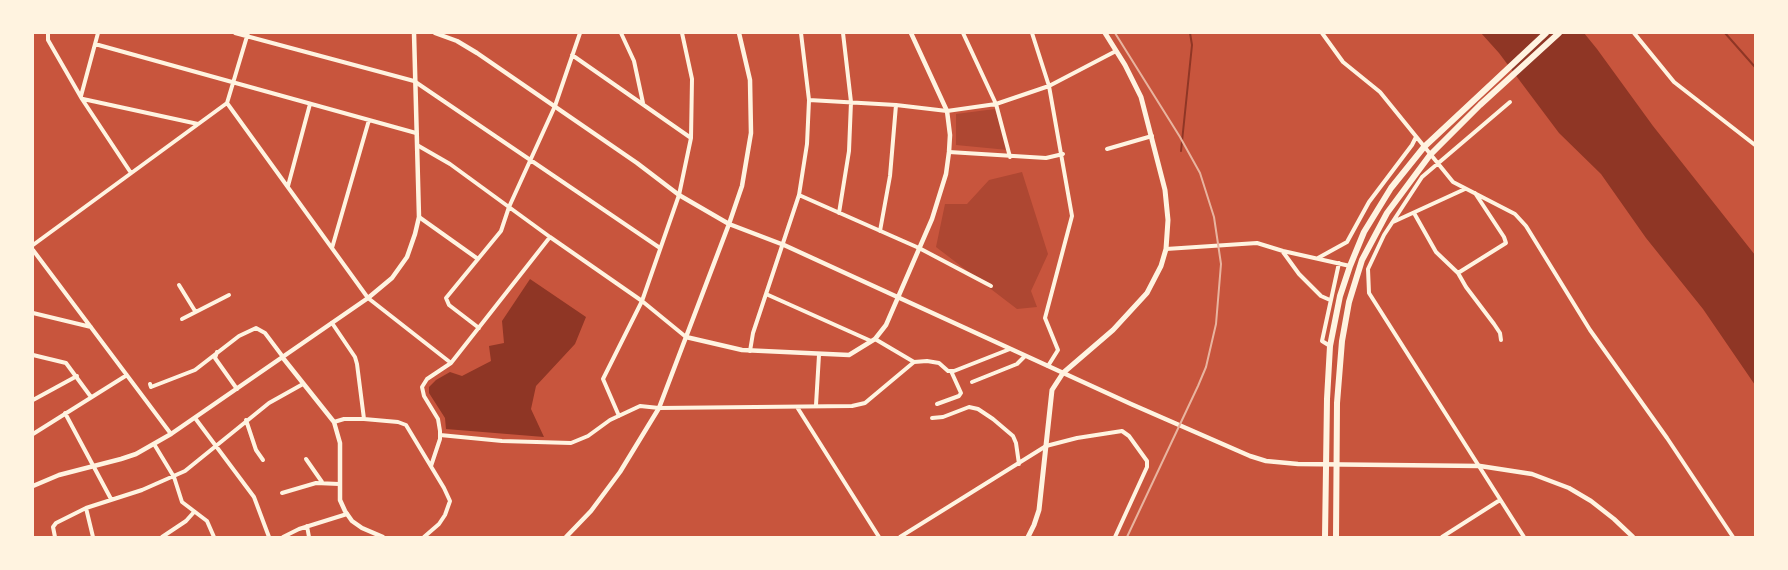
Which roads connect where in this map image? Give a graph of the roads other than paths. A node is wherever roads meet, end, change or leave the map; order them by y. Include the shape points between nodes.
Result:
1 (48, 33) edge
2 (98, 33) edge
3 (236, 33) edge
4 (414, 33) edge
5 (435, 33) edge
6 (580, 33) edge
7 (621, 33) edge
8 (682, 33) edge
9 (739, 33) edge
10 (801, 33) edge
11 (843, 33) edge
12 (911, 33) edge
13 (963, 33) edge
14 (1032, 33) edge
15 (1105, 33) edge
16 (1322, 33) edge
17 (1546, 33) edge
18 (1559, 33) edge
19 (1634, 33) edge
20 (248, 35) edge
21 (95, 44) junction
22 (1116, 51) junction
23 (572, 55) junction
24 (414, 81) junction
25 (233, 83) junction
26 (1049, 86) junction
27 (81, 98) junction
28 (809, 100) junction
29 (851, 102) junction
30 (1510, 102) dead end
31 (227, 103) junction
32 (310, 104) junction
33 (643, 104) junction
34 (996, 104) junction
35 (896, 105) junction
36 (555, 106) junction
37 (946, 111) junction
38 (369, 120) junction
39 (198, 124) junction
40 (416, 133) junction
41 (1152, 136) junction
42 (1416, 137) junction
43 (691, 138) junction
44 (416, 144) junction
45 (1755, 145) edge
46 (1424, 147) junction
47 (1107, 149) dead end
48 (949, 152) junction
49 (1063, 154) junction
50 (1430, 155) junction
51 (1010, 157) junction
52 (530, 160) junction
53 (1437, 164) junction
54 (131, 173) junction
55 (288, 186) junction
56 (1465, 188) junction
57 (1474, 192) junction
58 (678, 195) junction
59 (799, 195) junction
60 (509, 207) junction
61 (839, 213) junction
62 (1414, 213) junction
63 (418, 217) junction
64 (1392, 222) junction
65 (729, 224) junction
66 (880, 231) junction
67 (550, 237) junction
68 (784, 244) junction
69 (33, 245) edge
70 (332, 248) junction
71 (660, 248) junction
72 (920, 248) junction
73 (1166, 249) junction
74 (33, 250) edge
75 (1283, 251) junction
76 (1318, 258) junction
77 (478, 259) junction
78 (1339, 263) junction
79 (1350, 266) junction
80 (1458, 273) junction
81 (179, 285) dead end
82 (991, 286) dead end
83 (766, 294) junction
84 (230, 295) dead end
85 (898, 297) junction
86 (368, 298) junction
87 (1330, 300) junction
88 (642, 301) junction
89 (195, 311) junction
90 (33, 313) edge
91 (182, 319) dead end
92 (332, 323) junction
93 (92, 327) junction
94 (479, 328) junction
95 (686, 337) junction
96 (873, 340) junction
97 (1501, 340) dead end
98 (1330, 345) junction
99 (1010, 349) junction
100 (217, 351) junction
101 (750, 351) junction
102 (33, 355) edge
103 (819, 355) junction
104 (1025, 356) junction
105 (283, 358) junction
106 (914, 362) junction
107 (451, 363) junction
108 (1048, 366) junction
109 (951, 371) junction
110 (1063, 373) junction
111 (127, 375) junction
112 (77, 376) junction
113 (972, 382) dead end
114 (150, 384) dead end
115 (303, 384) junction
116 (237, 389) junction
117 (91, 397) junction
118 (33, 400) edge
119 (937, 404) dead end
120 (816, 405) junction
121 (797, 407) junction
122 (659, 408) junction
123 (65, 413) junction
124 (619, 416) junction
125 (195, 418) junction
126 (932, 418) dead end
127 (364, 419) junction
128 (246, 420) junction
129 (334, 423) junction
130 (33, 434) edge
131 (171, 434) junction
132 (440, 435) junction
133 (154, 444) junction
134 (217, 446) junction
135 (1046, 446) junction
136 (306, 459) dead end
137 (263, 460) dead end
138 (1019, 464) junction
139 (1326, 465) junction
140 (1337, 465) junction
141 (431, 466) junction
142 (1480, 466) junction
143 (93, 468) junction
144 (174, 477) junction
145 (322, 483) junction
146 (339, 484) junction
147 (33, 486) edge
148 (282, 493) dead end
149 (111, 499) junction
150 (1500, 500) junction
151 (86, 508) junction
152 (194, 512) junction
153 (347, 514) junction
154 (307, 526) junction
155 (55, 537) edge
156 (93, 537) edge
157 (162, 537) edge
158 (214, 537) edge
159 (269, 537) edge
160 (283, 537) edge
161 (309, 537) edge
162 (383, 537) edge
163 (424, 537) edge
164 (566, 537) edge
165 (879, 537) edge
166 (900, 537) edge
167 (1028, 537) edge
168 (1115, 537) edge
169 (1325, 537) edge
170 (1336, 537) edge
171 (1442, 537) edge
172 (1524, 537) edge
173 (1633, 537) edge
174 (1734, 537) edge

1 - 27 street via 48,40
2 - 21 street
3 - 20 street
4 - 24 street
5 - 36 street via 467,47
6 - 23 street
7 - 33 street via 634,61
8 - 43 street via 692,80
9 - 65 street via 750,80 751,133 742,186
10 - 28 street
11 - 29 street
12 - 37 street
13 - 34 street
14 - 26 street
15 - 22 main road
16 - 42 street via 1343,62 1380,92
17 - 46 highway
18 - 50 highway
19 - 45 street via 1674,81
20 - 24 street
20 - 25 street
21 - 25 street
21 - 27 street
22 - 26 street
22 - 41 main road via 1137,87
23 - 33 street
23 - 36 street
24 - 40 street
24 - 52 street
25 - 31 street
25 - 32 street
26 - 34 street
26 - 49 street
27 - 39 street
27 - 54 street
28 - 29 street
28 - 59 street
29 - 35 street
29 - 61 street via 849,151
30 - 53 street
31 - 39 street
31 - 55 street
32 - 38 street
32 - 55 street
33 - 43 street
34 - 37 street
34 - 51 street
35 - 37 street
35 - 66 street
36 - 52 street
36 - 58 street
37 - 48 street
38 - 40 street
38 - 70 street
39 - 54 street
40 - 44 street
41 - 47 street
41 - 73 main road via 1167,206
42 - 46 street
42 - 76 street via 1369,202 1347,242
43 - 58 street
44 - 60 street
44 - 63 street
46 - 50 street
46 - 79 highway via 1391,188 1364,232
48 - 51 street
48 - 72 street via 941,191
49 - 51 street via 1046,158
49 - 108 street via 1072,216 1045,318 1058,350
50 - 53 street
50 - 140 highway via 1387,213 1356,276 1342,341
52 - 60 street
52 - 71 street
53 - 56 street via 1453,182
53 - 64 street via 1422,177
54 - 69 street
55 - 70 street
56 - 57 street
56 - 62 street
57 - 80 street via 1506,243
57 - 174 street via 1515,214 1526,226 1590,330
58 - 65 street
58 - 71 street
59 - 61 street
59 - 68 street
60 - 67 street
60 - 77 street via 501,231
61 - 66 street
62 - 64 street
62 - 80 street via 1436,252
63 - 77 street
63 - 86 street via 407,256 392,278
64 - 142 street via 1368,269 1369,293
65 - 68 street
65 - 95 street
66 - 72 street
67 - 88 street
67 - 94 street
68 - 83 street
68 - 85 street
70 - 86 street
71 - 88 street
72 - 82 street
72 - 85 street
73 - 75 street via 1257,243
73 - 110 main road via 1155,280 1140,302
74 - 93 street
75 - 76 street
75 - 87 street via 1299,274
76 - 78 street
77 - 94 street via 446,298 449,305
78 - 79 street
78 - 87 street
79 - 98 highway
80 - 97 street
81 - 89 street
83 - 96 street
83 - 101 street
84 - 89 street
85 - 96 street via 886,325
85 - 99 street
86 - 92 street
86 - 107 street
87 - 98 street via 1322,341
88 - 95 street
88 - 124 street via 603,380
89 - 91 street
90 - 93 street
92 - 105 street
92 - 127 street via 355,357
93 - 111 street
94 - 107 street
95 - 101 street
95 - 122 street
96 - 103 street via 849,355
96 - 106 street
98 - 139 highway
99 - 104 street
99 - 109 street
100 - 105 street via 256,328 265,333
100 - 114 street via 195,370 151,387
100 - 116 street via 215,358
101 - 103 street
102 - 112 street via 66,363
103 - 120 street
104 - 108 street
104 - 113 street via 1017,364
105 - 115 street
105 - 116 street
106 - 109 street via 939,363
106 - 120 street via 865,403
107 - 132 street via 422,387 438,419
108 - 110 street
109 - 119 street via 961,393
110 - 135 main road via 1052,390
110 - 139 street via 1250,456
111 - 117 street
111 - 131 street
112 - 117 street
112 - 118 street
115 - 128 street
115 - 129 street
116 - 125 street
117 - 123 street
120 - 121 street
121 - 122 street
121 - 165 street
122 - 124 street via 640,406
122 - 164 street via 614,480
123 - 130 street
123 - 143 street
124 - 132 street via 571,444
125 - 131 street
125 - 134 street
126 - 138 street via 969,407 978,409 1013,436
127 - 129 street
127 - 141 street via 406,425
128 - 134 street
128 - 137 street
129 - 146 street via 340,443
131 - 133 street
132 - 141 street
133 - 143 street
133 - 144 street
134 - 144 street
134 - 159 street via 254,497
135 - 138 street
135 - 167 main road via 1039,510
135 - 168 street via 1122,431 1129,436 1147,461 1147,467
136 - 145 street
138 - 166 street
139 - 140 street
139 - 169 highway
140 - 142 street
140 - 170 highway
141 - 163 street via 450,501 446,515
142 - 150 street
142 - 173 street via 1532,474 1569,488 1591,501
143 - 147 street via 59,474
143 - 149 street
144 - 149 street
144 - 152 street via 183,502
145 - 146 street
145 - 148 street
146 - 153 street via 340,500
149 - 151 street
150 - 171 street
150 - 172 street
151 - 155 street via 54,525
151 - 156 street
152 - 157 street
152 - 158 street via 207,521
153 - 154 street
153 - 162 street via 362,528
154 - 160 street
154 - 161 street

